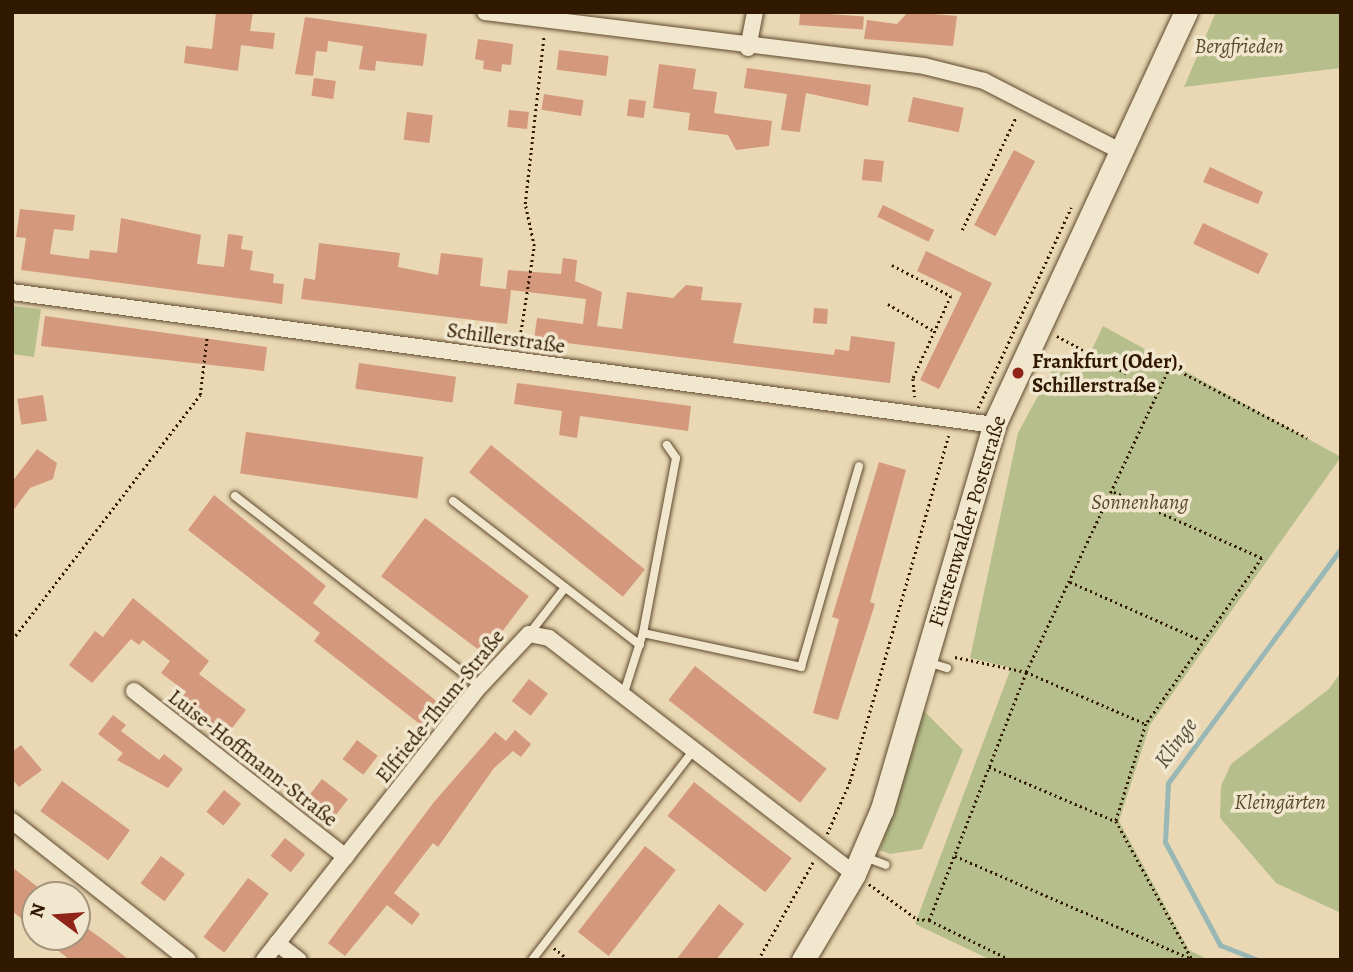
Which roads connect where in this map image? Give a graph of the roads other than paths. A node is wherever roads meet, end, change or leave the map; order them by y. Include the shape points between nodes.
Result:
1 (485, 12) edge
2 (755, 12) edge
3 (1186, 12) edge
4 (748, 47) junction
5 (1120, 151) junction
6 (12, 292) edge
7 (994, 425) junction
8 (667, 445) dead end
9 (859, 466) dead end
10 (235, 496) dead end
11 (453, 501) dead end
12 (564, 589) junction
13 (643, 633) junction
14 (529, 634) junction
15 (640, 645) junction
16 (480, 686) junction
17 (134, 691) dead end
18 (624, 696) junction
19 (694, 750) junction
20 (12, 821) edge
21 (345, 857) junction
22 (859, 865) junction
23 (886, 865) dead end
24 (277, 943) junction
25 (188, 960) edge
26 (264, 960) edge
27 (299, 960) edge
28 (532, 960) edge
29 (803, 960) edge

1 - 4 street
2 - 4 street
3 - 5 street, Fürstenwalder Poststraße
4 - 5 street via 924,66 984,81
5 - 7 street, Fürstenwalder Poststraße
6 - 7 street, Schillerstraße
7 - 22 street, Fürstenwalder Poststraße via 937,665
8 - 13 lane via 676,458
9 - 13 lane via 802,667
10 - 16 lane
11 - 12 lane
12 - 14 lane
12 - 15 lane
13 - 15 lane
14 - 16 street, Elfriede-Thum-Straße
14 - 18 street, Elfriede-Thum-Straße via 549,638
15 - 18 lane
16 - 21 street, Elfriede-Thum-Straße
17 - 21 street, Luise-Hoffmann-Straße
18 - 19 street, Elfriede-Thum-Straße
19 - 22 street, Elfriede-Thum-Straße via 820,849
19 - 28 lane
20 - 25 street
21 - 24 street, Elfriede-Thum-Straße
22 - 23 lane
22 - 29 street, Fürstenwalder Poststraße
24 - 26 street, Elfriede-Thum-Straße
24 - 27 street

